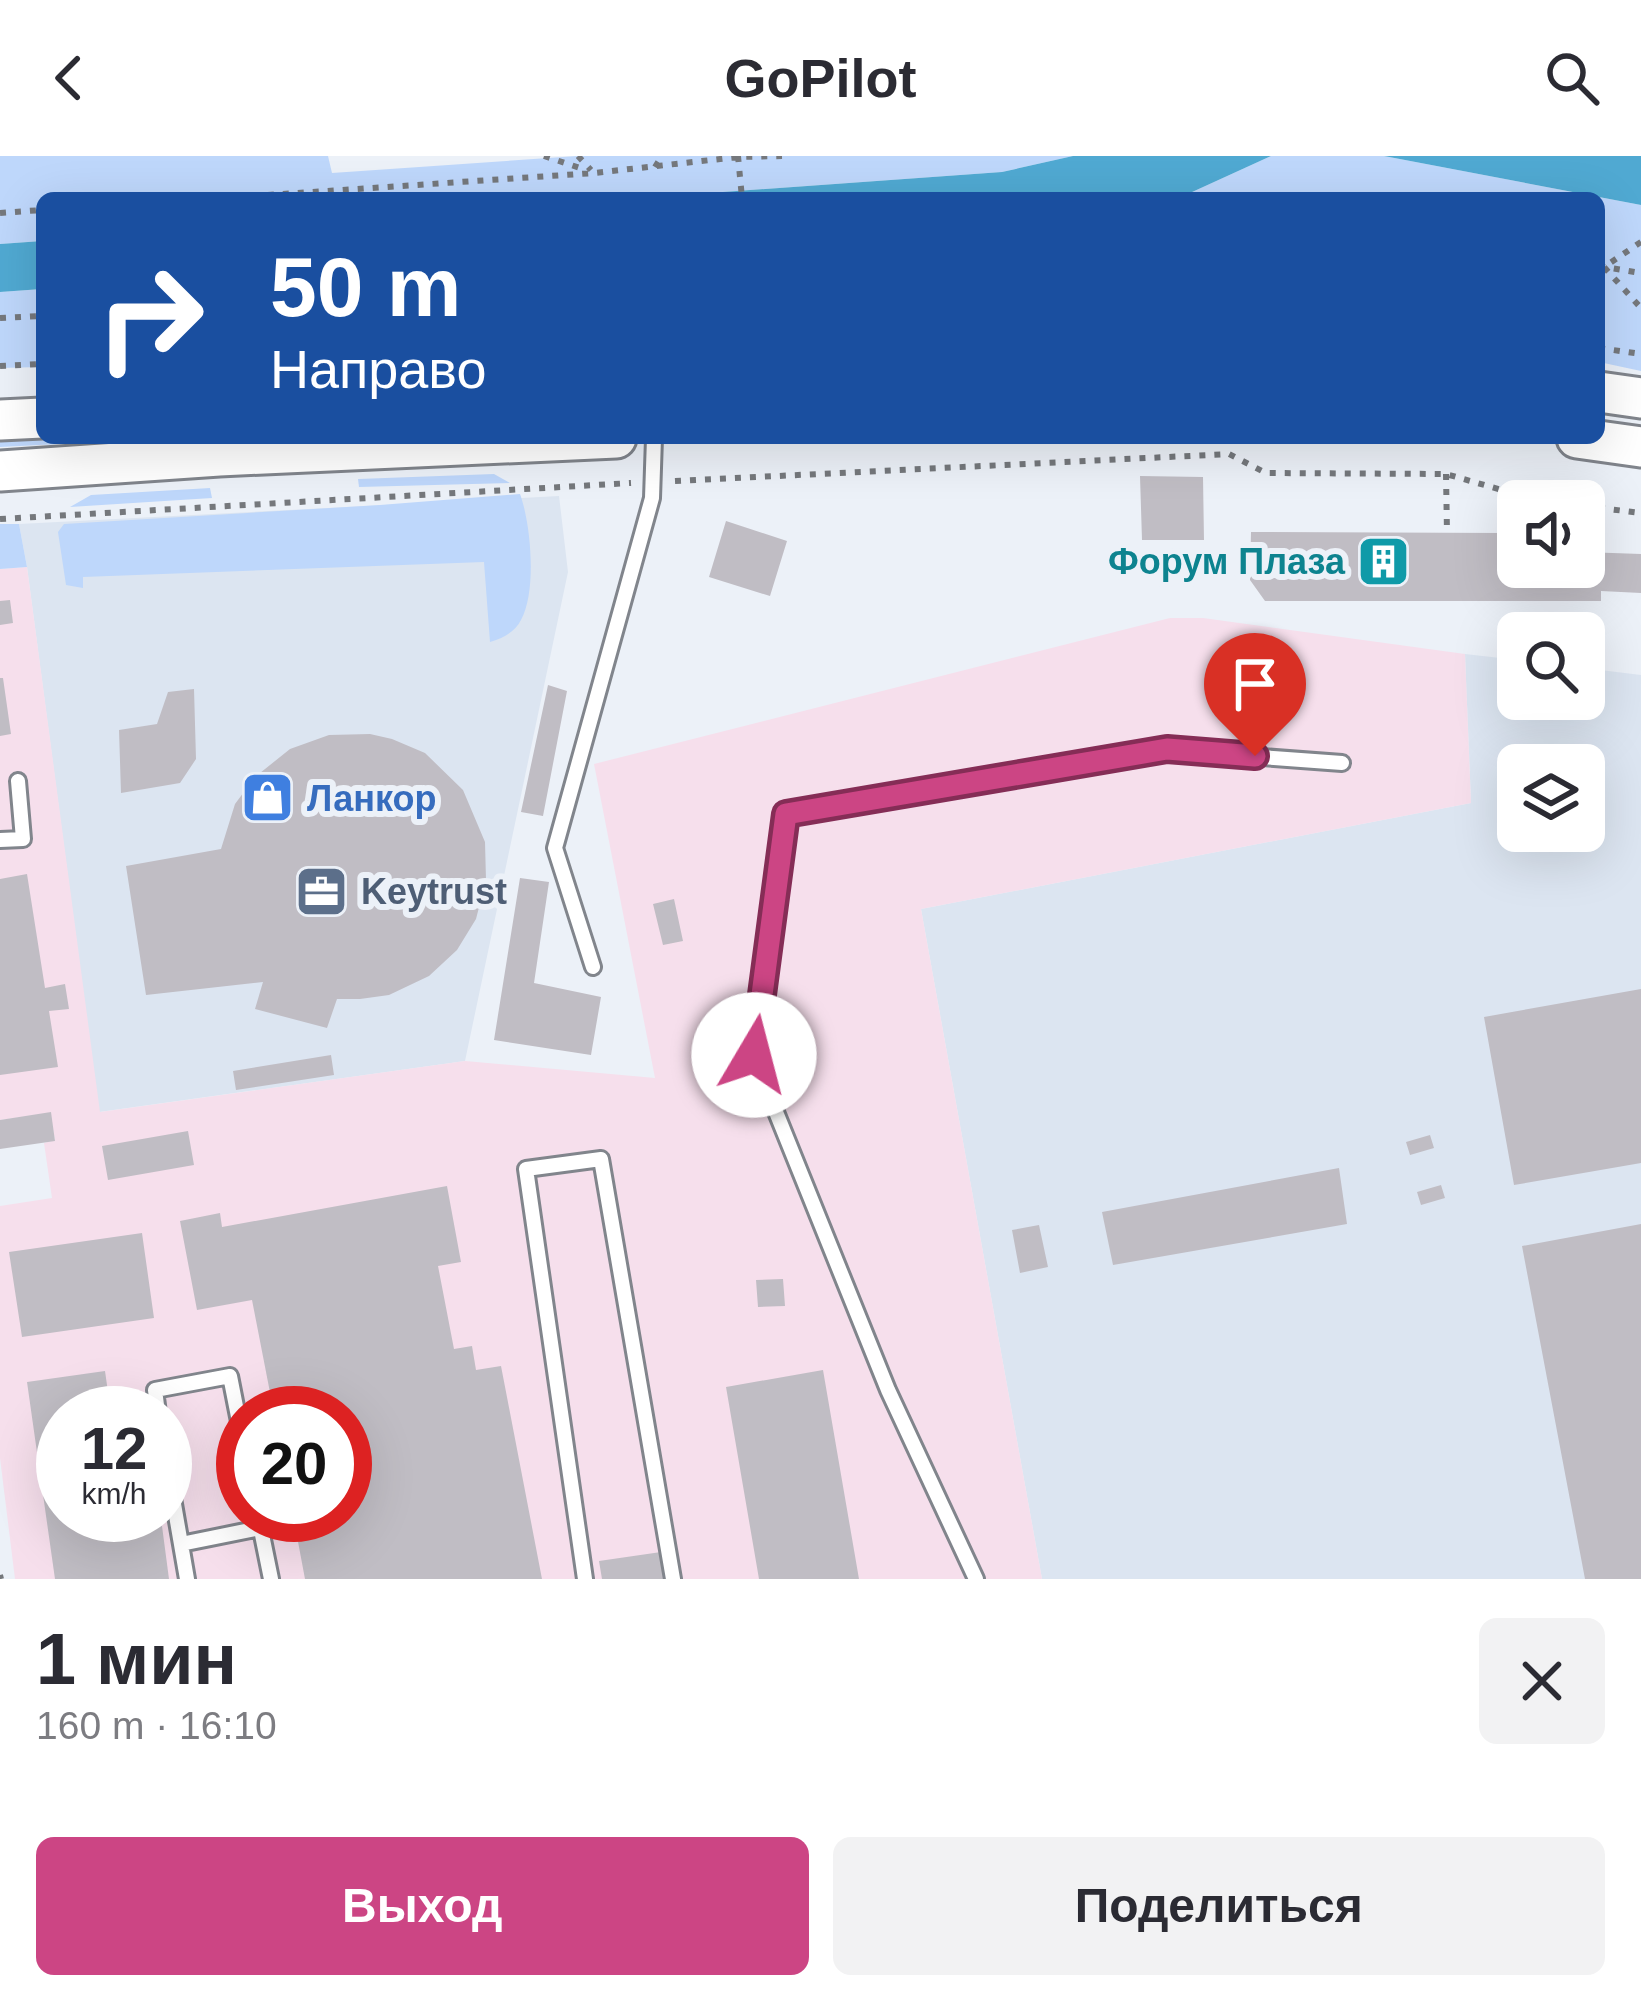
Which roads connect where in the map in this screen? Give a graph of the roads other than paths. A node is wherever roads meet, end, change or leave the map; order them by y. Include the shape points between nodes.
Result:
1 (1605, 393) edge
2 (1641, 398) edge
3 (36, 418) edge
4 (0, 420) edge
5 (1605, 442) edge
6 (484, 444) edge
7 (654, 444) edge
8 (1641, 447) edge
9 (0, 471) edge
10 (1342, 763) dead end
11 (19, 782) dead end
12 (0, 841) edge
13 (593, 967) dead end
14 (176, 1386) edge
15 (232, 1386) edge
16 (216, 1534) edge
17 (263, 1542) edge
18 (181, 1544) joint
19 (187, 1579) edge
20 (271, 1579) edge
21 (585, 1579) edge
22 (673, 1579) edge
23 (976, 1579) edge

1 - 2 main road
3 - 4 main road
5 - 8 main road
6 - 9 main road
7 - 13 lane via 652,498 555,848
10 - 23 lane via 1167,749 786,814 754,1055 888,1390
11 - 12 lane via 23,839
14 - 15 lane via 230,1376
16 - 18 lane
17 - 20 lane
18 - 19 lane
21 - 22 lane via 526,1169 601,1159

